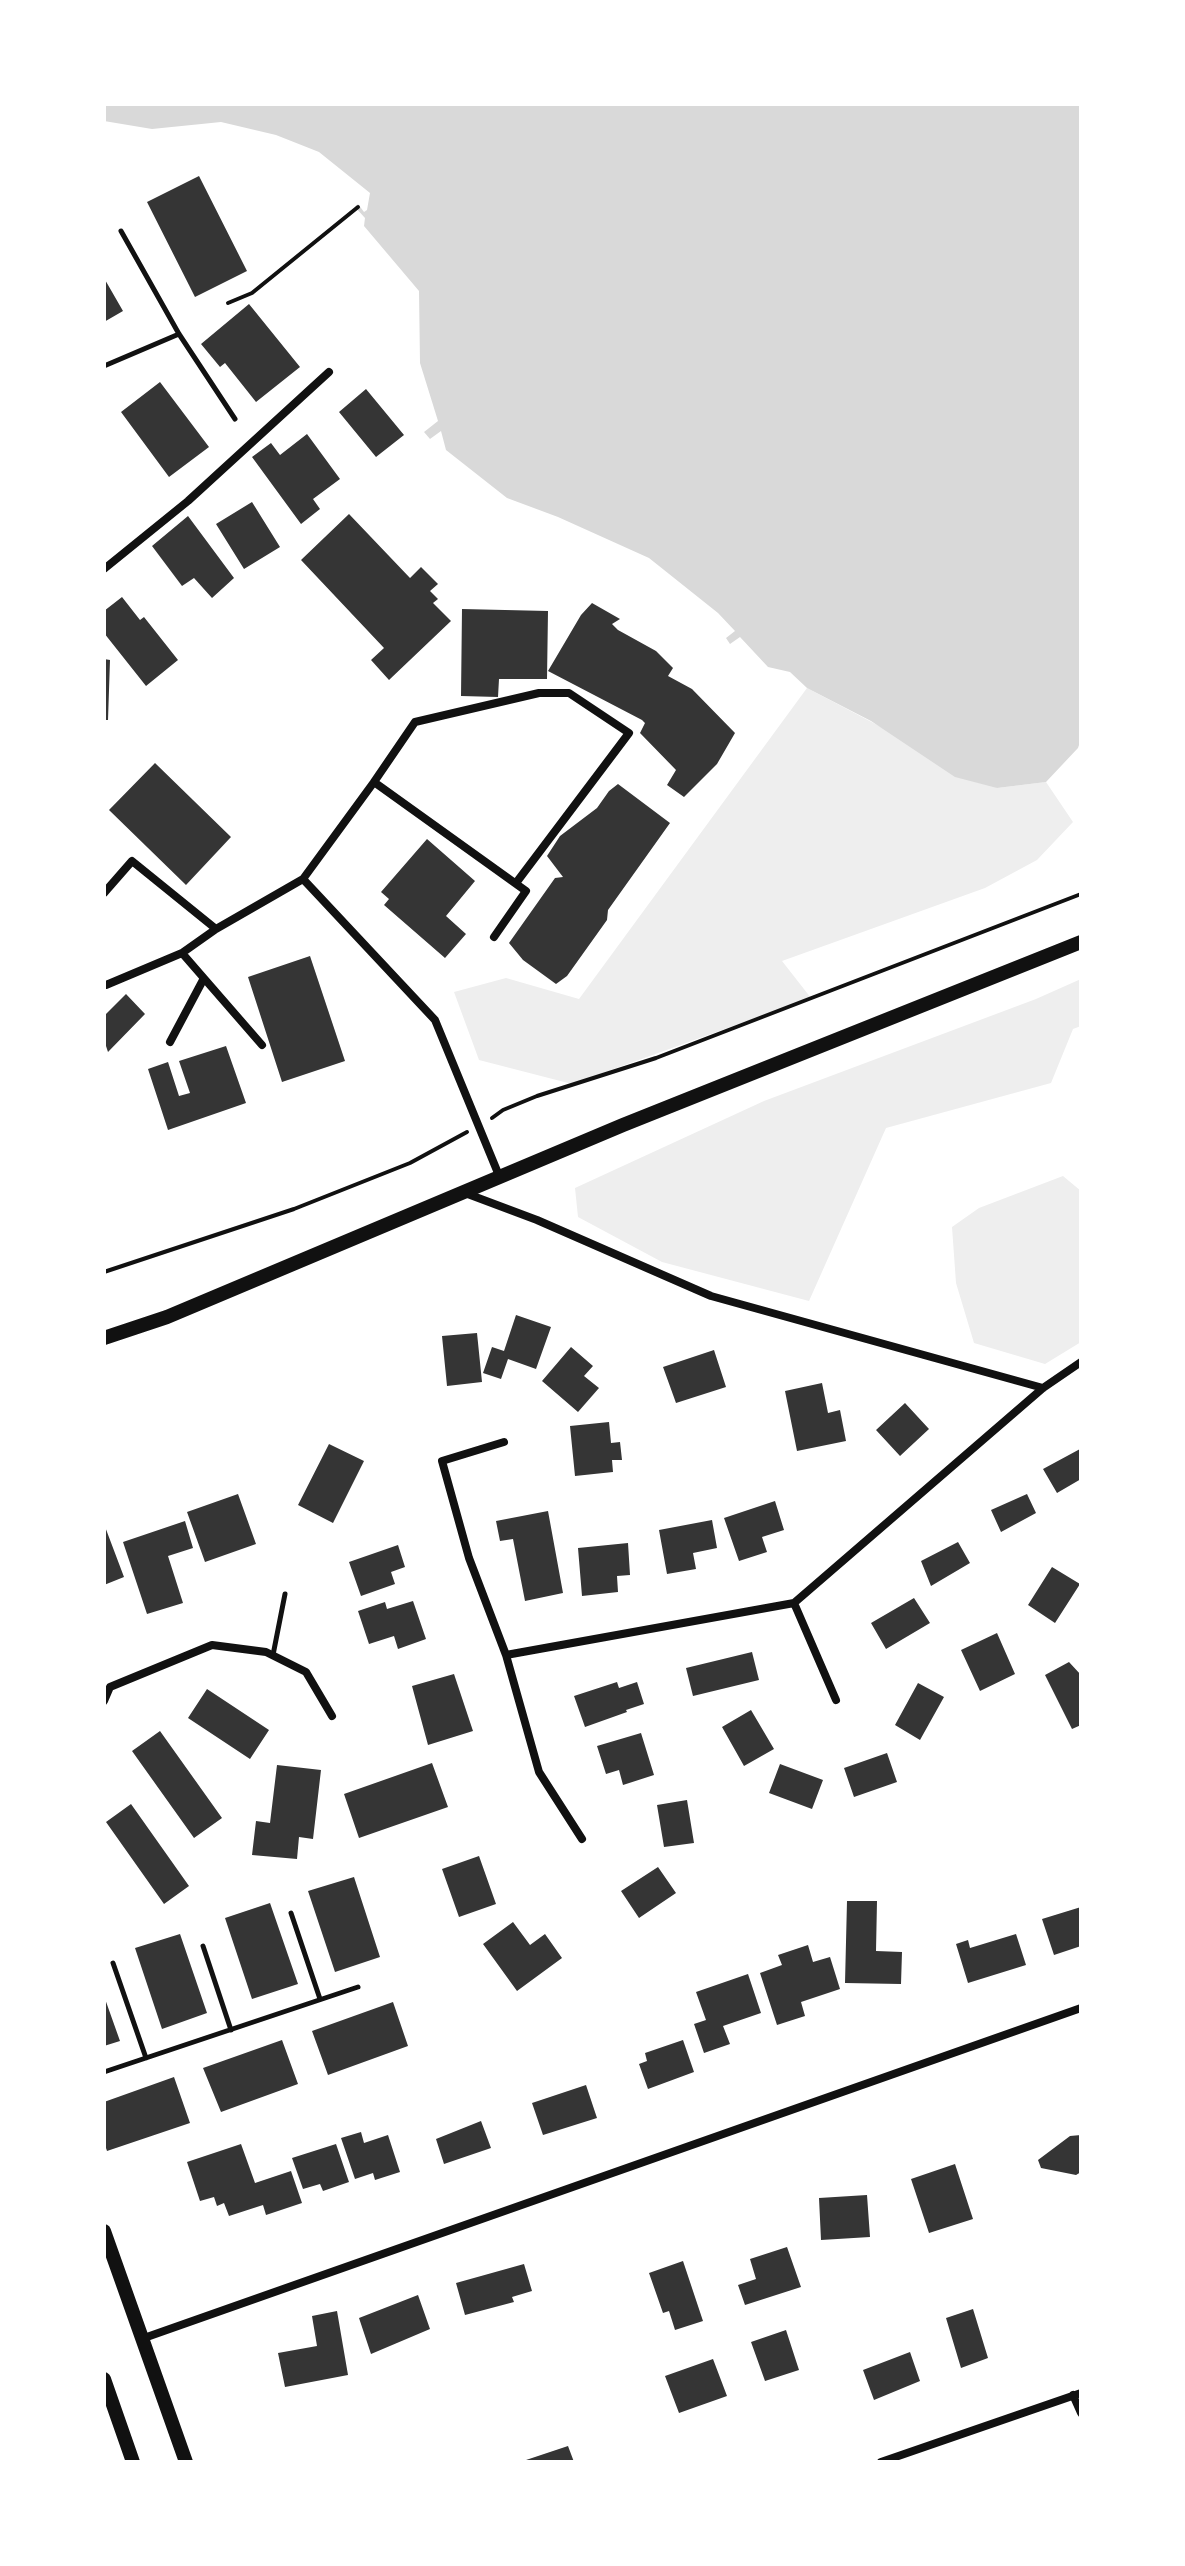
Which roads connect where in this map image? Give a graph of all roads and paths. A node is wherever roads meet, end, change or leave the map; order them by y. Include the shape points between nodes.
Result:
1 (358, 207) dead end
2 (121, 231) dead end
3 (228, 303) dead end
4 (179, 334) junction
5 (104, 366) edge
6 (329, 372) dead end
7 (235, 419) dead end
8 (104, 569) edge
9 (374, 782) junction
10 (303, 879) junction
11 (516, 883) junction
12 (104, 893) edge
13 (1081, 894) edge
14 (216, 929) junction
15 (494, 937) dead end
16 (1081, 942) edge
17 (182, 953) junction
18 (203, 980) junction
19 (104, 984) edge
20 (170, 1042) dead end
21 (262, 1045) dead end
22 (479, 1126) junction
23 (500, 1178) junction
24 (465, 1193) junction
25 (104, 1272) edge
26 (104, 1338) edge
27 (1081, 1362) edge
28 (1043, 1388) junction
29 (504, 1442) dead end
30 (285, 1594) dead end
31 (794, 1603) junction
32 (273, 1655) junction
33 (506, 1655) junction
34 (107, 1686) edge
35 (836, 1700) dead end
36 (104, 1701) edge
37 (332, 1716) dead end
38 (582, 1839) dead end
39 (291, 1913) dead end
40 (203, 1946) dead end
41 (113, 1963) dead end
42 (358, 1987) dead end
43 (320, 1999) junction
44 (1081, 2008) edge
45 (231, 2030) junction
46 (146, 2058) junction
47 (104, 2072) edge
48 (104, 2231) edge
49 (144, 2338) junction
50 (104, 2379) edge
51 (1077, 2394) edge
52 (1081, 2413) edge
53 (133, 2462) edge
54 (186, 2462) edge
55 (881, 2462) edge

1 - 3 path via 252,293
2 - 4 lane
4 - 5 lane
4 - 7 lane
6 - 8 street via 188,501
9 - 10 street
9 - 11 street
9 - 11 street via 415,722 539,693 569,693 629,733
10 - 14 street
10 - 22 street via 435,1020
11 - 15 street via 526,891
12 - 14 street via 132,861
13 - 22 path via 656,1058 537,1096
14 - 17 street
16 - 23 main road
17 - 18 street
17 - 19 street
18 - 20 street
18 - 21 street
22 - 23 street
22 - 25 path via 410,1163 294,1209
23 - 24 main road
24 - 26 main road
24 - 28 street via 711,1296
27 - 28 street
28 - 31 street
29 - 33 street via 442,1461 469,1558
30 - 32 lane
31 - 33 street
31 - 35 street
32 - 34 street via 212,1645
32 - 37 street via 306,1672
33 - 38 street via 539,1772
34 - 36 street
39 - 43 lane
40 - 45 lane
41 - 46 lane
42 - 43 lane
43 - 45 lane
44 - 49 street
45 - 46 lane
46 - 47 lane
48 - 49 main road
49 - 54 main road
50 - 53 main road
51 - 52 street
51 - 55 street

